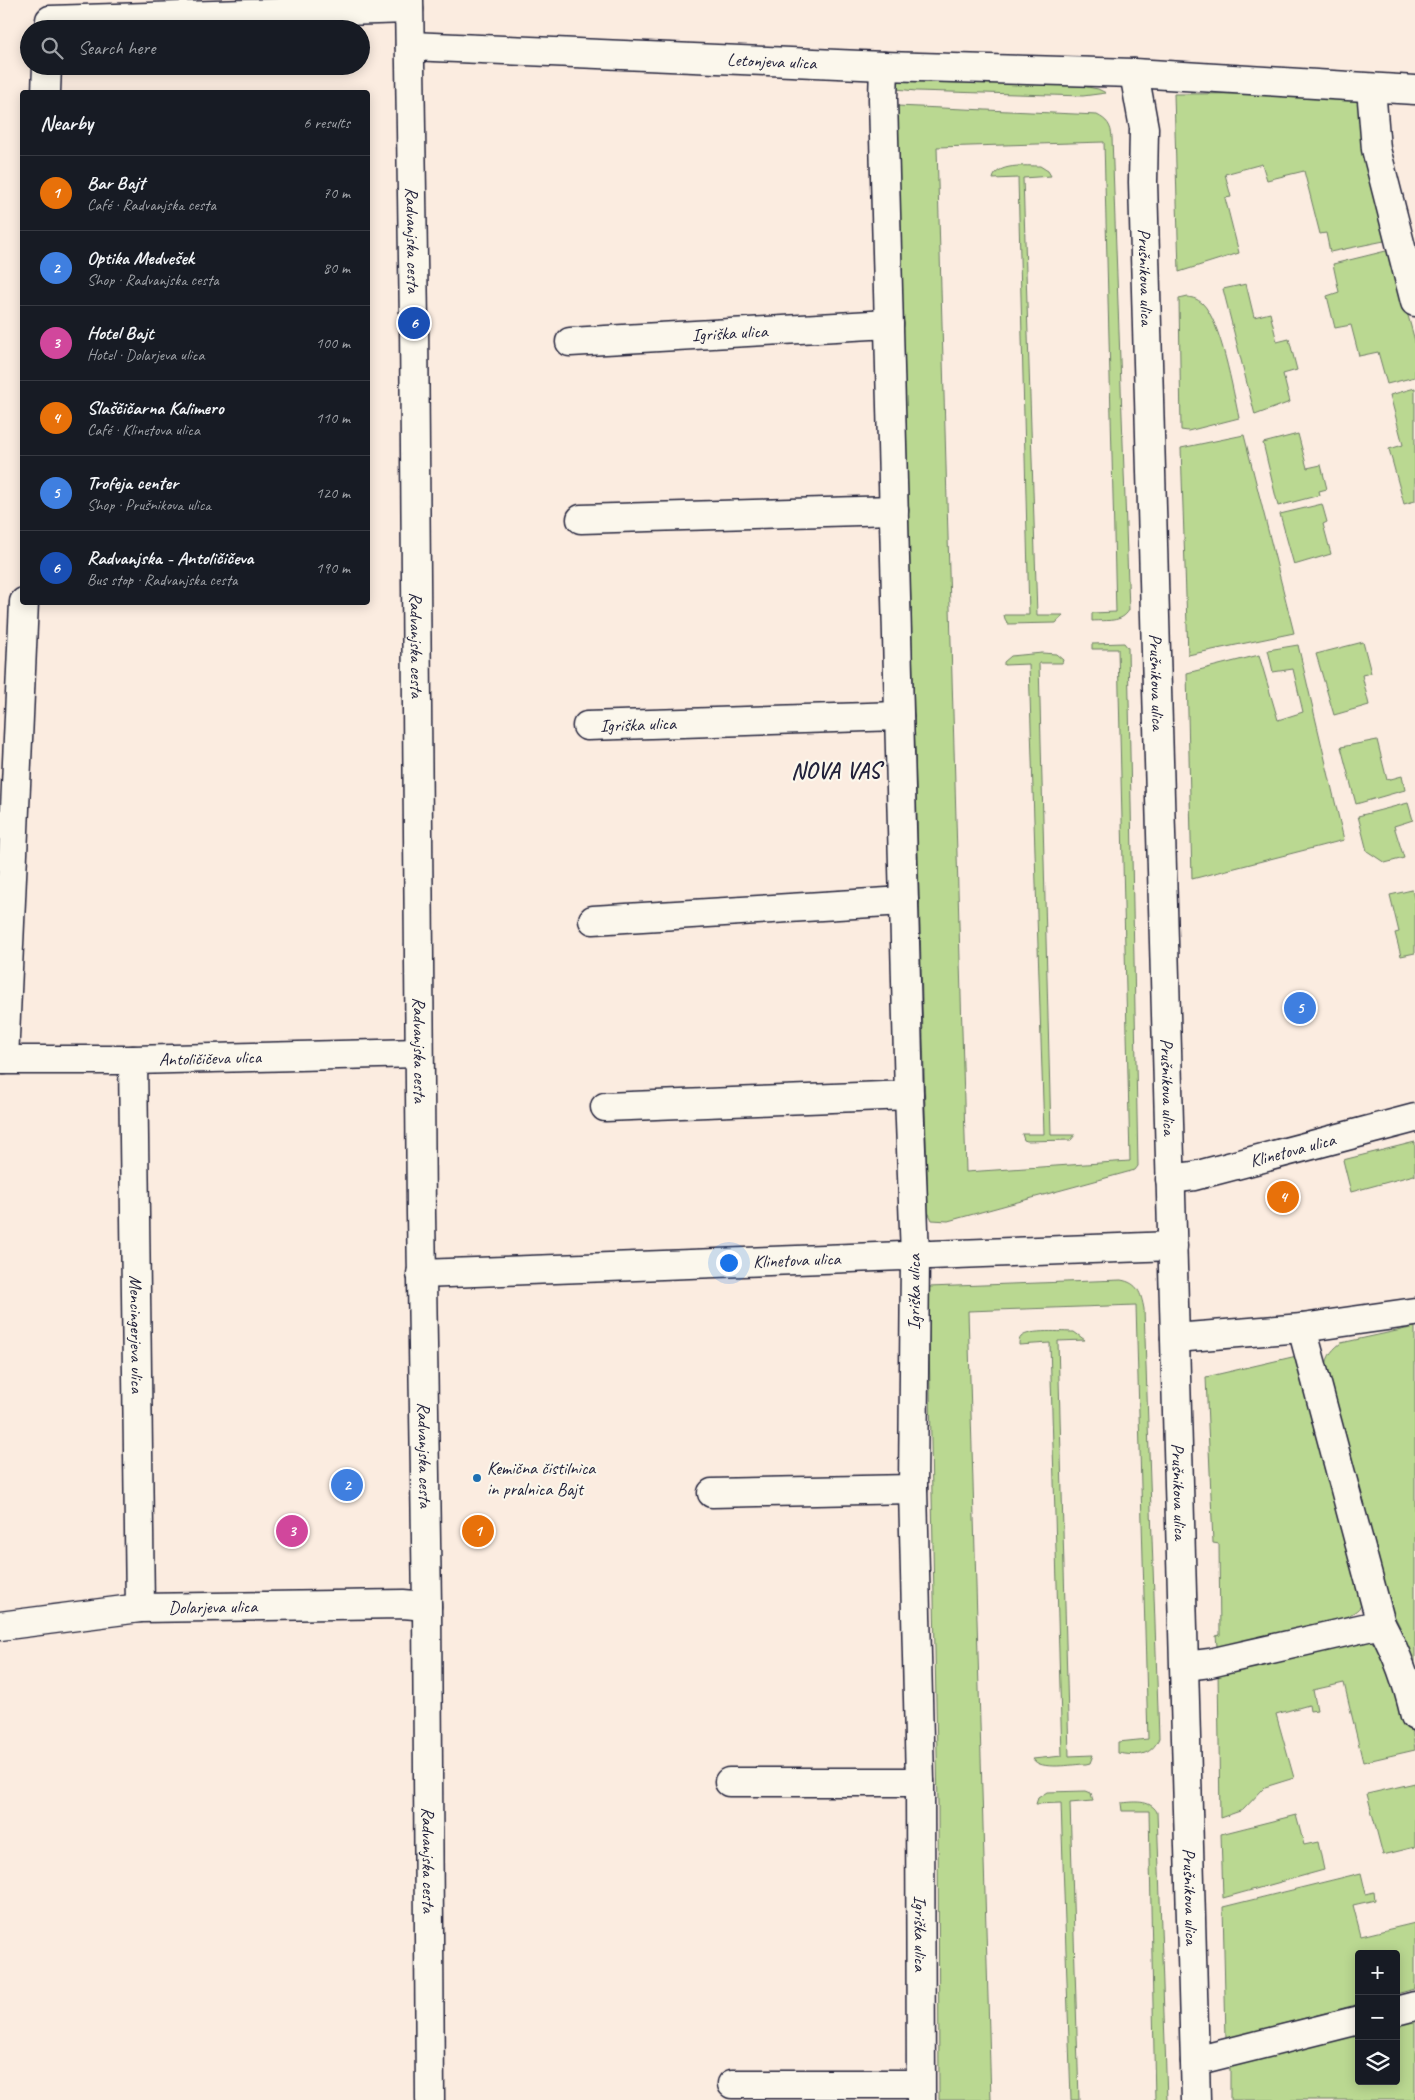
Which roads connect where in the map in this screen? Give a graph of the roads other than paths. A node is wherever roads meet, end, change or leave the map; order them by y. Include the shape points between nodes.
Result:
1 (409, 4) edge
2 (50, 20) edge
3 (410, 46) junction
4 (884, 66) junction
5 (1134, 73) junction
6 (47, 75) edge
7 (1371, 88) junction
8 (46, 90) edge
9 (1415, 90) edge
10 (1415, 302) edge
11 (889, 324) junction
12 (570, 342) dead end
13 (894, 510) junction
14 (581, 519) dead end
15 (24, 605) edge
16 (899, 716) junction
17 (588, 726) dead end
18 (904, 901) junction
19 (593, 920) dead end
20 (419, 1053) junction
21 (2, 1060) edge
22 (133, 1060) junction
23 (908, 1095) junction
24 (606, 1108) dead end
25 (1415, 1118) edge
26 (1170, 1179) junction
27 (1173, 1246) junction
28 (915, 1256) junction
29 (422, 1274) junction
30 (1415, 1312) edge
31 (1302, 1328) junction
32 (1175, 1338) junction
33 (913, 1490) junction
34 (712, 1493) dead end
35 (427, 1606) junction
36 (140, 1608) junction
37 (1381, 1624) junction
38 (0, 1626) edge
39 (1185, 1666) junction
40 (1415, 1716) edge
41 (729, 1782) dead end
42 (920, 1782) junction
43 (1415, 2006) edge
44 (1400, 2010) edge
45 (1355, 2021) edge
46 (1195, 2061) junction
47 (732, 2084) dead end
48 (920, 2092) edge
49 (430, 2100) edge
50 (1196, 2100) edge

1 - 2 street
1 - 3 street, Radvanjska cesta
3 - 4 street, Letonjeva ulica
3 - 20 street, Radvanjska cesta
4 - 5 street, Letonjeva ulica
4 - 11 street, Igriška ulica
5 - 7 street, Letonjeva ulica
5 - 26 street, Prušnikova ulica via 1144,128
6 - 8 street
7 - 9 street, Letonjeva ulica
7 - 10 street via 1376,149
11 - 12 street, Igriška ulica
11 - 13 street, Igriška ulica
13 - 14 street
13 - 16 street, Igriška ulica
15 - 21 street
16 - 17 street, Igriška ulica
16 - 18 street, Igriška ulica
18 - 19 street
18 - 23 street, Igriška ulica
20 - 22 street, Antoličičeva ulica
20 - 29 street, Radvanjska cesta
21 - 22 street, Antoličičeva ulica
22 - 36 street, Mencingerjeva ulica
23 - 24 street
23 - 28 street, Igriška ulica
25 - 26 street, Klinetova ulica via 1194,1176
26 - 27 street, Prušnikova ulica
27 - 28 street, Klinetova ulica
27 - 32 street, Prušnikova ulica
28 - 29 street, Klinetova ulica
28 - 33 street, Igriška ulica
29 - 35 street, Radvanjska cesta
30 - 31 street
31 - 32 street
31 - 37 street
32 - 39 street, Prušnikova ulica
33 - 34 street
33 - 42 street, Igriška ulica
35 - 36 street, Dolarjeva ulica
35 - 49 street, Radvanjska cesta
36 - 38 street, Dolarjeva ulica
37 - 39 street
37 - 40 street via 1397,1653
39 - 46 street, Prušnikova ulica
41 - 42 street
42 - 48 street, Igriška ulica
43 - 44 street
45 - 46 street
46 - 50 street, Prušnikova ulica
47 - 48 street, Igriška ulica

